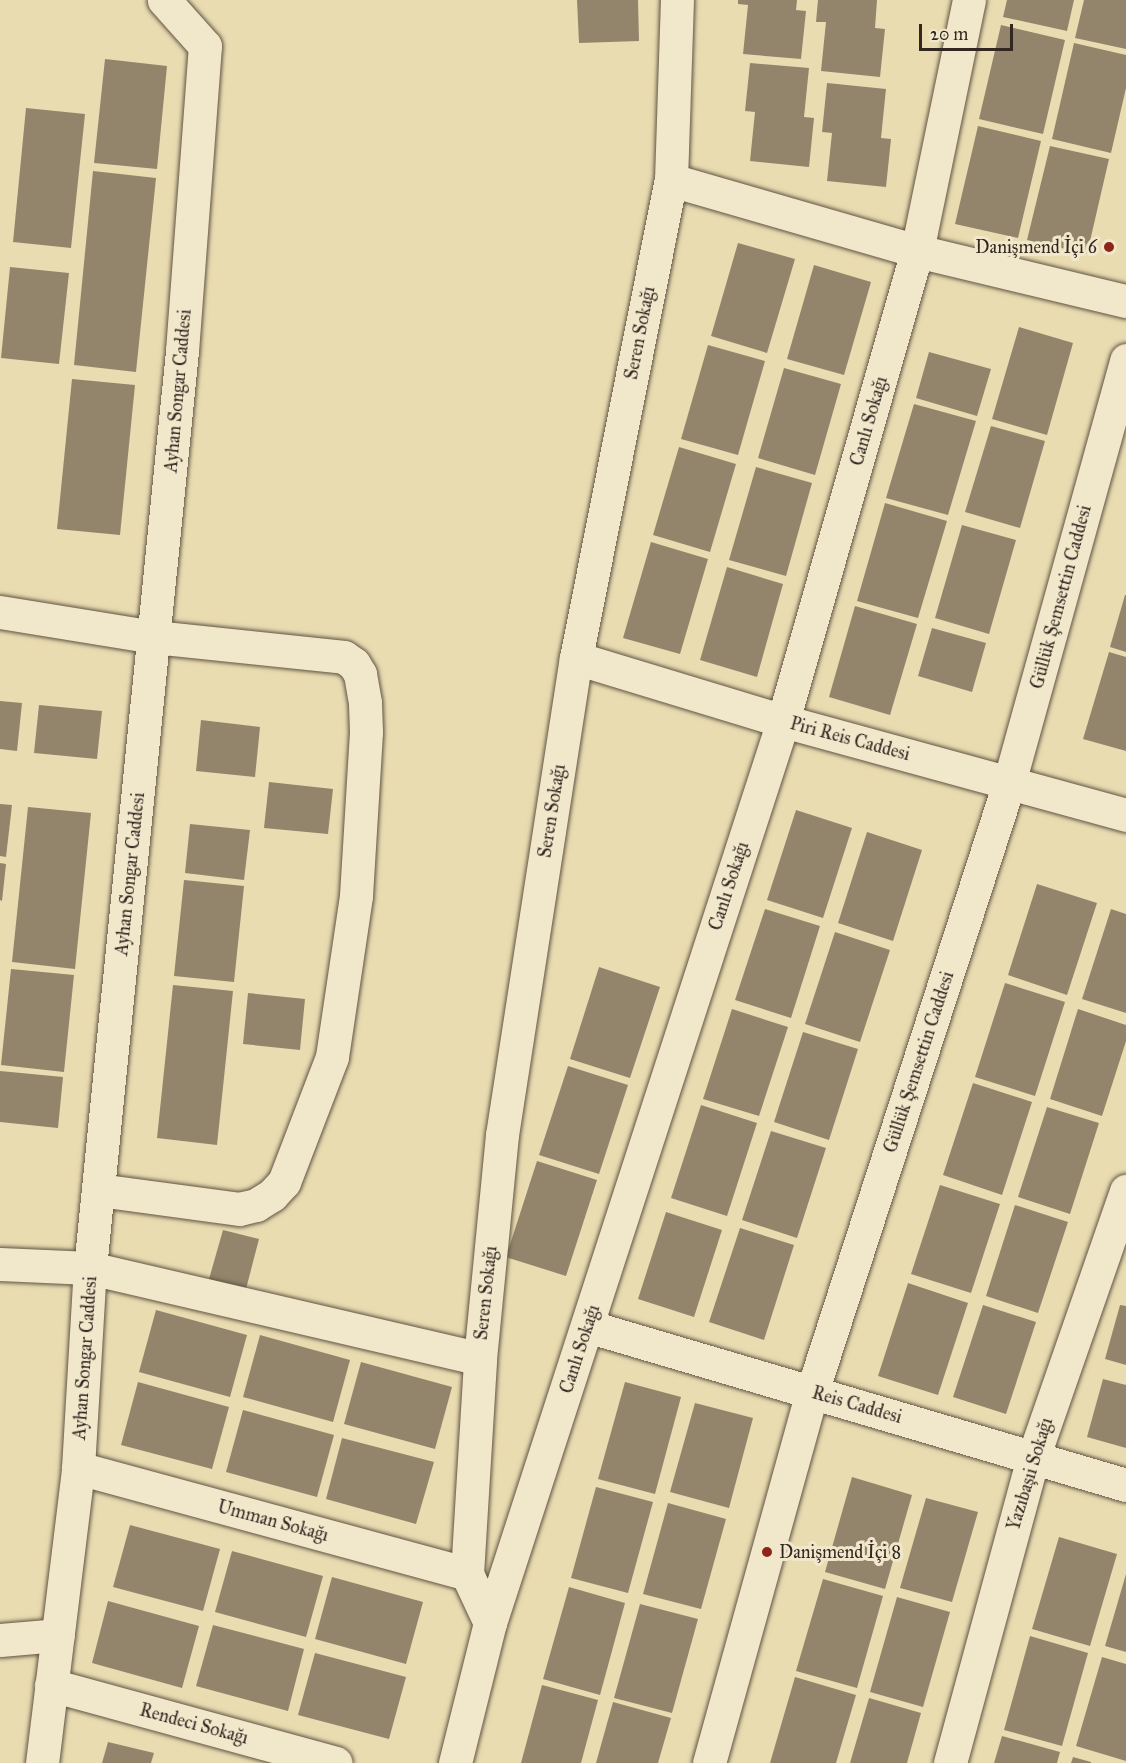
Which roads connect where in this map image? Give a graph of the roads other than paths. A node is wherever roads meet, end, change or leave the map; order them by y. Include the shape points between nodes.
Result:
1 (164, 0) edge
2 (677, 0) edge
3 (969, 0) edge
4 (671, 180) junction
5 (917, 251) junction
6 (1126, 301) edge
7 (1126, 360) edge
8 (0, 612) edge
9 (154, 637) junction
10 (576, 657) junction
11 (783, 721) junction
12 (1009, 783) junction
13 (1126, 815) edge
14 (98, 1190) junction
15 (1126, 1191) edge
16 (1115, 1260) edge
17 (0, 1264) edge
18 (90, 1268) junction
19 (587, 1326) junction
20 (480, 1359) junction
21 (812, 1392) junction
22 (1033, 1458) junction
23 (78, 1468) junction
24 (1126, 1485) edge
25 (467, 1574) junction
26 (490, 1623) junction
27 (58, 1635) junction
28 (0, 1640) edge
29 (51, 1685) junction
30 (42, 1763) edge
31 (336, 1763) edge
32 (455, 1763) edge
33 (710, 1763) edge
34 (950, 1763) edge

1 - 9 street, Ayhan Songar Caddesi via 205,46 182,351
2 - 4 street, Seren Sokağı
3 - 5 street, Canlı Sokağı
4 - 5 street
4 - 10 street, Seren Sokağı
5 - 6 street
5 - 11 street, Canlı Sokağı
7 - 12 street, Güllük Şemsettin Caddesi
8 - 9 street
9 - 14 street, Ayhan Songar Caddesi
9 - 14 street via 344,657 354,664 360,674 366,732 356,896 332,1058 284,1182 264,1200 239,1209
10 - 11 street, Piri Reis Caddesi
10 - 20 street, Seren Sokağı via 502,1135
11 - 12 street, Piri Reis Caddesi
11 - 19 street, Canlı Sokağı
12 - 13 street, Piri Reis Caddesi
12 - 21 street, Güllük Şemsettin Caddesi
14 - 18 street, Ayhan Songar Caddesi
15 - 16 street, Yazıbaşıi Sokağı
16 - 22 street, Yazıbaşıi Sokağı
17 - 18 street
18 - 20 street
18 - 23 street, Ayhan Songar Caddesi
19 - 21 street, Reis Caddesi
19 - 26 street, Canlı Sokağı
20 - 25 street, Seren Sokağı
21 - 22 street, Reis Caddesi
21 - 33 street, Güllük Şemsettin Caddesi
22 - 24 street, Reis Caddesi
22 - 34 street, Yazıbaşıi Sokağı
23 - 25 street, Umman Sokağı
23 - 27 street, Ayhan Songar Caddesi
25 - 26 street, Seren Sokağı
26 - 32 street, Canlı Sokağı
27 - 28 street
27 - 29 street, Ayhan Songar Caddesi
29 - 30 street, Ayhan Songar Caddesi
29 - 31 street, Rendeci Sokağı

